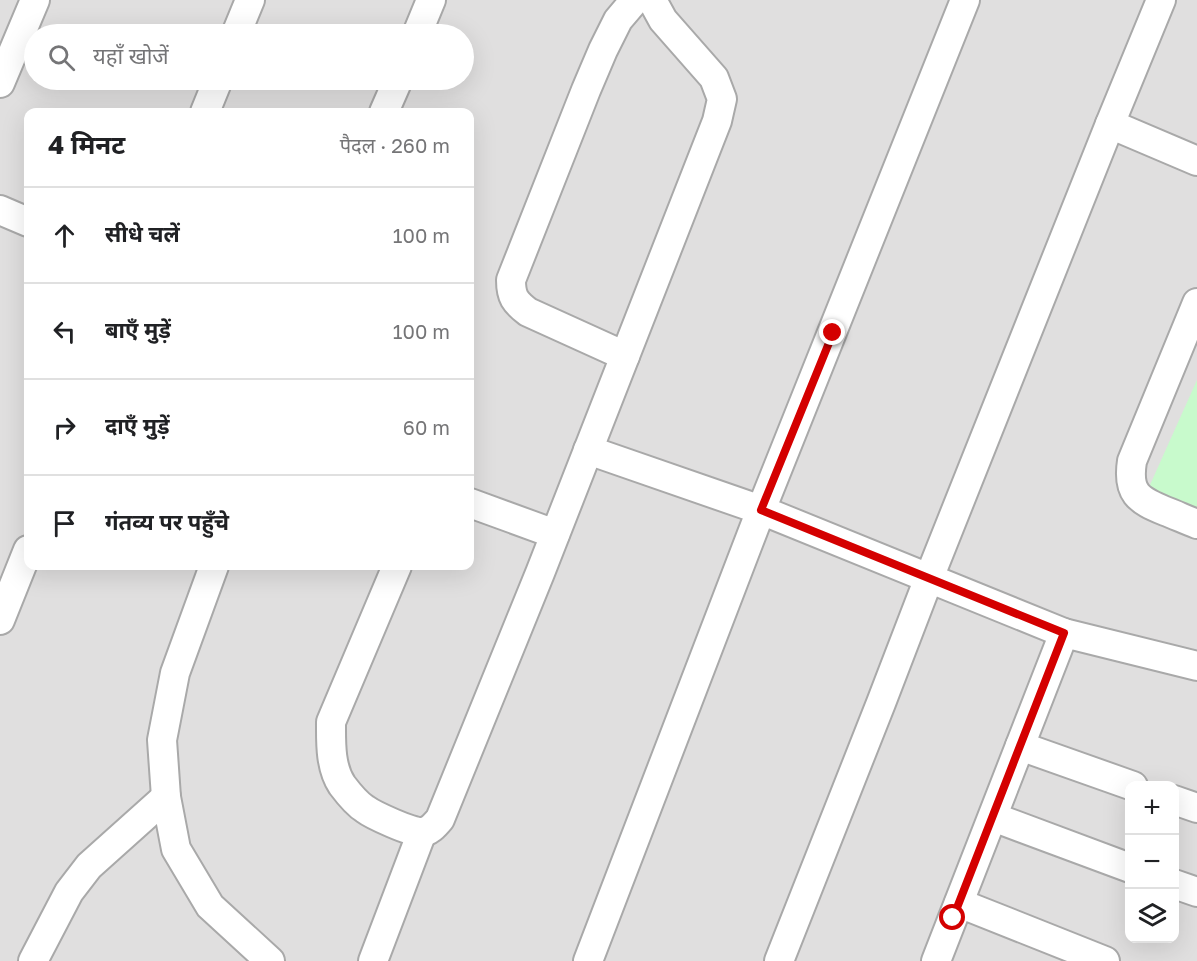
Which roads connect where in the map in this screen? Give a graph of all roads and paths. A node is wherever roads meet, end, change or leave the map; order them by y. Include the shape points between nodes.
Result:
1 (34, 0) edge
2 (250, 0) edge
3 (431, 0) edge
4 (635, 0) edge
5 (652, 0) edge
6 (965, 0) edge
7 (1161, 0) edge
8 (24, 24) edge
9 (24, 24) edge
10 (240, 24) edge
11 (421, 24) edge
12 (0, 83) edge
13 (214, 90) edge
14 (394, 90) edge
15 (207, 108) edge
16 (386, 108) edge
17 (1110, 124) junction
18 (1197, 161) edge
19 (0, 210) edge
20 (24, 220) edge
21 (1197, 303) edge
22 (625, 356) junction
23 (588, 450) junction
24 (474, 504) edge
25 (761, 510) junction
26 (1197, 524) edge
27 (555, 534) junction
28 (24, 560) edge
29 (213, 570) edge
30 (394, 570) edge
31 (929, 578) junction
32 (0, 620) edge
33 (1064, 633) junction
34 (1197, 666) edge
35 (1020, 746) junction
36 (1125, 783) edge
37 (166, 797) junction
38 (1179, 802) edge
39 (1197, 808) edge
40 (993, 817) junction
41 (422, 832) junction
42 (1125, 866) edge
43 (1179, 886) edge
44 (1197, 892) edge
45 (959, 903) junction
46 (33, 961) edge
47 (270, 961) edge
48 (373, 961) edge
49 (588, 961) edge
50 (778, 961) edge
51 (936, 961) edge
52 (1105, 961) edge

1 - 9 street
2 - 10 street
3 - 11 street
4 - 22 street via 618,20 603,50 511,280 514,298 528,312
5 - 22 street via 663,20 714,78 722,99 717,121
6 - 25 street
7 - 17 street
8 - 12 street
13 - 15 street
14 - 16 street
17 - 18 street
17 - 31 street
19 - 20 street
21 - 26 street via 1131,461 1130,474 1137,495 1147,503
22 - 23 street
23 - 25 street
23 - 27 street
24 - 27 street
25 - 31 street
25 - 49 street
27 - 41 street via 440,819
28 - 32 street
29 - 37 street via 175,673 162,740
30 - 41 street via 332,722 331,740 336,773 353,798 365,809
31 - 33 street
31 - 50 street
33 - 34 street
33 - 35 street
35 - 36 street
35 - 40 street
37 - 46 street via 89,866 69,892
37 - 47 street via 176,849 210,906
38 - 39 street
40 - 42 street
40 - 45 street
41 - 48 street
43 - 44 street
45 - 51 street
45 - 52 street

